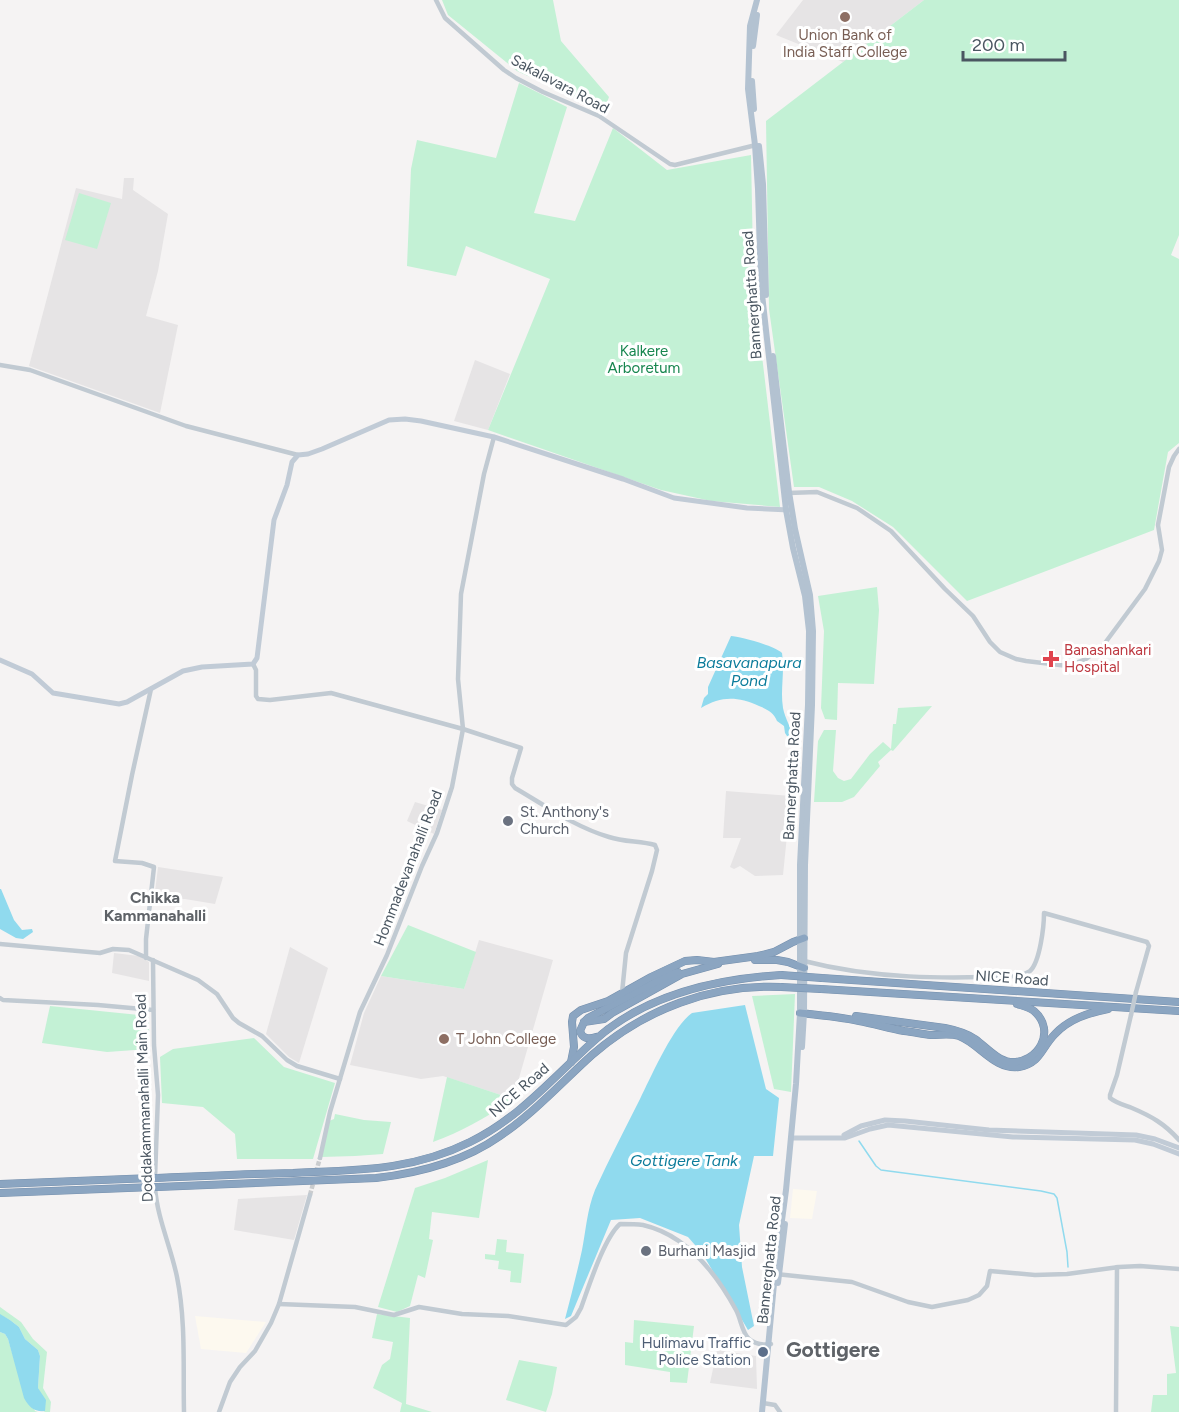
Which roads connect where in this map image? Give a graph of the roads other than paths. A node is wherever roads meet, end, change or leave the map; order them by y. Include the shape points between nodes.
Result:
1 (436, 0) edge
2 (759, 0) edge
3 (757, 145) junction
4 (0, 365) edge
5 (494, 437) junction
6 (1179, 449) edge
7 (298, 455) junction
8 (787, 493) junction
9 (789, 510) junction
10 (0, 660) edge
11 (253, 664) junction
12 (151, 689) junction
13 (464, 729) junction
14 (802, 939) junction
15 (0, 944) edge
16 (146, 958) junction
17 (153, 960) junction
18 (712, 964) junction
19 (802, 966) junction
20 (622, 993) junction
21 (0, 998) edge
22 (1006, 1000) junction
23 (1179, 1002) edge
24 (1122, 1008) junction
25 (153, 1010) junction
26 (802, 1011) junction
27 (1179, 1011) edge
28 (598, 1037) junction
29 (572, 1062) junction
30 (340, 1079) junction
31 (793, 1138) junction
32 (840, 1138) junction
33 (1179, 1140) edge
34 (1179, 1148) edge
35 (1179, 1154) edge
36 (320, 1158) tunnel mouth
37 (0, 1184) edge
38 (0, 1193) edge
39 (310, 1195) tunnel mouth
40 (1117, 1267) junction
41 (1179, 1269) edge
42 (777, 1274) junction
43 (279, 1304) junction
44 (770, 1344) junction
45 (764, 1403) junction
46 (184, 1412) edge
47 (219, 1412) edge
48 (764, 1412) edge
49 (780, 1412) edge
50 (1116, 1412) edge

1 - 3 street, Sakalavara Road via 445,18 504,70 598,116 670,164
2 - 3 main road, Bannerghatta Road via 752,81
3 - 8 main road, Bannerghatta Road via 763,184 766,289
4 - 7 street via 30,370 186,426
5 - 7 main road via 421,421 389,420 322,449
5 - 9 main road via 674,498
5 - 13 street, Hommadevanahalli Road via 461,594 458,680
6 - 8 street via 1169,467 1158,525 1162,550 1145,589 1102,647 1068,666 1017,659 1000,652 973,616 891,531 855,508 817,492
7 - 11 main road via 292,462 274,520 257,658
8 - 9 main road, Bannerghatta Road
9 - 14 main road, Bannerghatta Road via 811,633 800,865
10 - 12 main road via 32,674 56,693 119,704
11 - 12 main road via 186,670
11 - 13 street via 256,696 260,700 331,693
12 - 16 street via 115,861 154,867
13 - 20 street via 521,748 512,778 515,788 574,823 609,837 655,845 657,850 627,953
13 - 30 street, Hommadevanahalli Road via 437,833 360,1012
14 - 18 highway via 767,954
14 - 19 main road, Bannerghatta Road
15 - 16 street via 100,953 129,950
16 - 17 street
17 - 25 street, Doddakammanahalli Main Road
17 - 30 street via 201,982 217,994 238,1023 262,1036 287,1060
18 - 19 highway via 777,960
18 - 20 highway via 685,961
18 - 28 highway via 669,980 604,1019 584,1022 582,1036
19 - 26 main road, Bannerghatta Road
19 - 33 street, bridge via 926,978 1016,976 1028,972 1038,955 1044,913 1147,942 1110,1098 1158,1120
20 - 29 highway via 573,1016
21 - 25 street
22 - 24 highway, NICE Road
22 - 26 highway via 1032,1009 1044,1026 1040,1048 1031,1057 1013,1062 959,1031
22 - 38 highway, NICE Road, bridge via 781,987 744,987 710,993 640,1020 605,1044 512,1128 475,1151 437,1166 376,1178
23 - 28 highway, NICE Road, bridge via 781,975 720,981 675,993 638,1010
24 - 26 highway via 1074,1020 1054,1035 1034,1061 1014,1067 999,1064 957,1036 931,1035
24 - 27 highway, NICE Road
25 - 46 street, Doddakammanahalli Main Road via 158,1095 156,1193 178,1278
26 - 31 main road, Bannerghatta Road
28 - 29 highway, NICE Road
29 - 37 highway, NICE Road via 495,1128 421,1161 369,1169
30 - 36 street, Hommadevanahalli Road
31 - 32 main road
31 - 42 main road, Bannerghatta Road
32 - 34 main road via 861,1126 885,1120 989,1130 1136,1135
32 - 35 main road via 888,1125 1013,1137 1135,1140
39 - 43 street
40 - 41 street
40 - 42 street via 1049,1275 990,1271 987,1286 979,1295 932,1307 852,1282
40 - 50 street
42 - 44 main road, Bannerghatta Road
43 - 44 street via 354,1307 394,1315 419,1307 566,1325 576,1317 615,1229 620,1224 636,1224 678,1240 693,1252 737,1311 748,1338
43 - 47 street via 255,1351 230,1382
44 - 45 main road, Bannerghatta Road
45 - 48 main road, Bannerghatta Road
45 - 49 street via 775,1405

